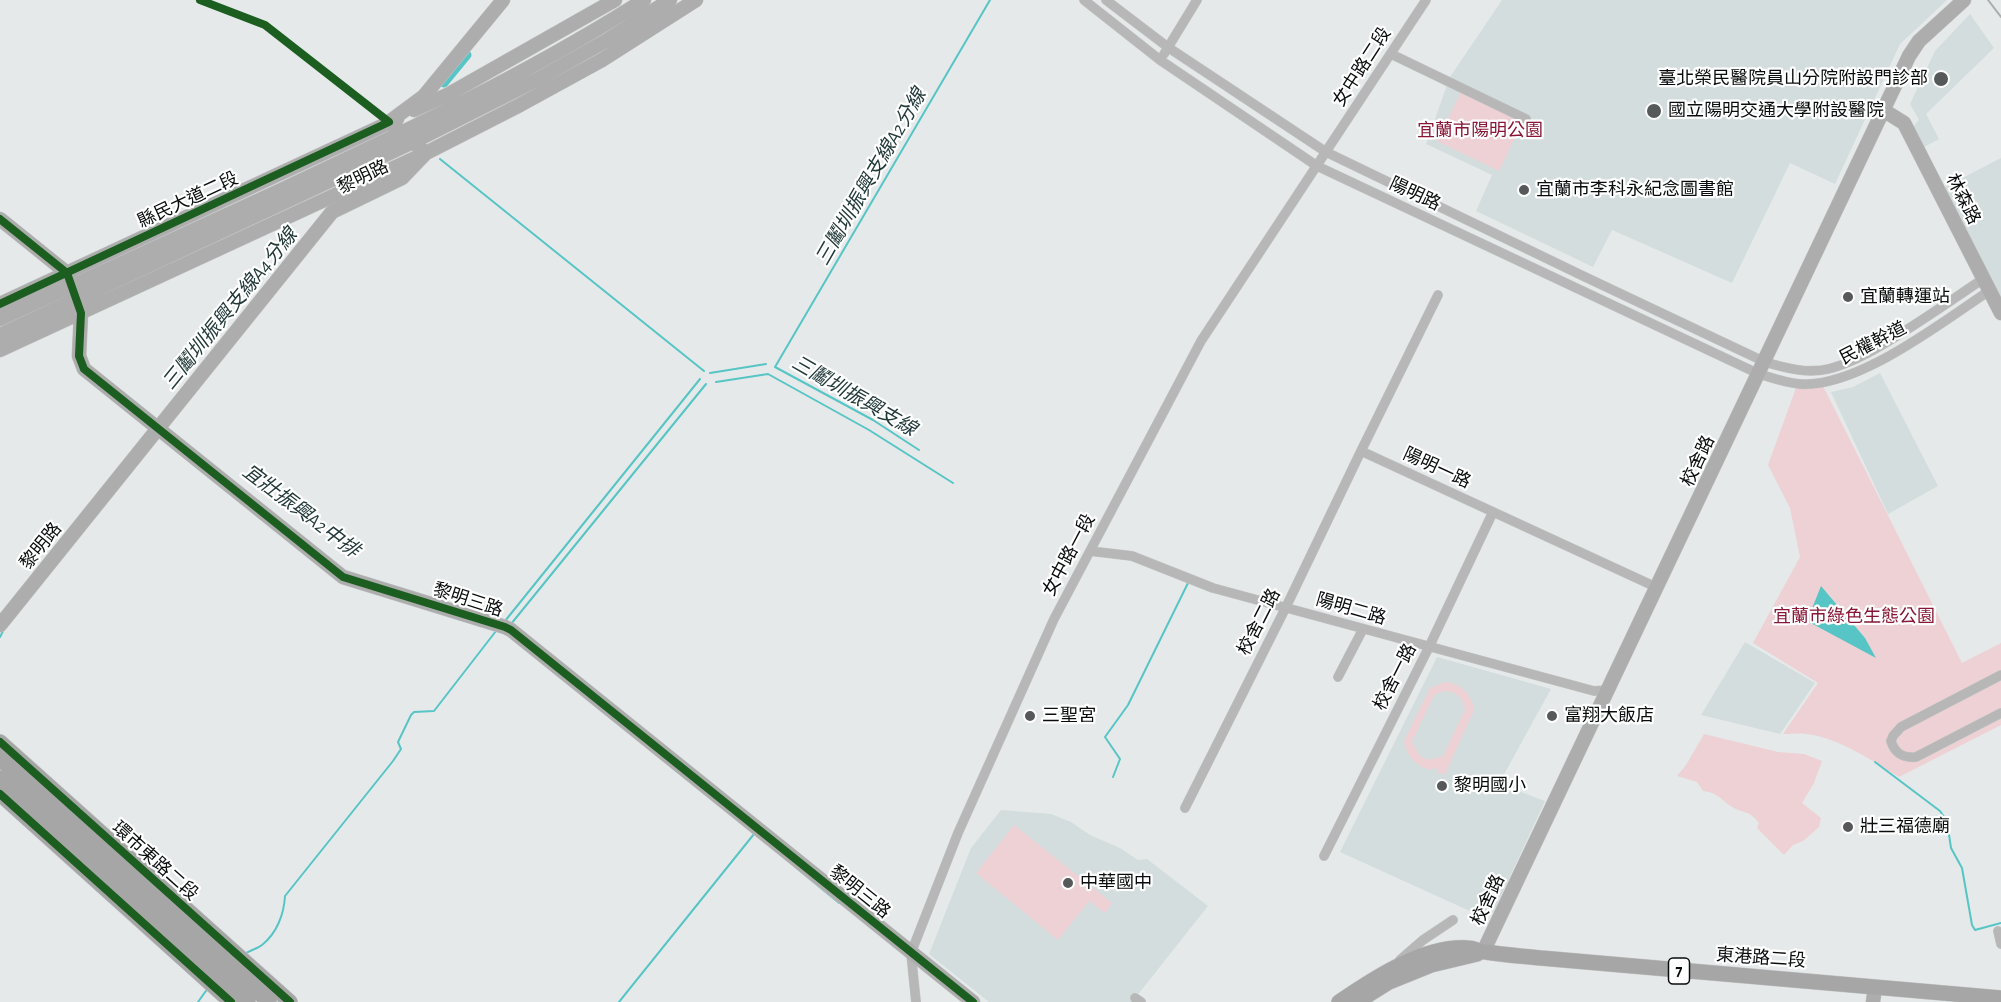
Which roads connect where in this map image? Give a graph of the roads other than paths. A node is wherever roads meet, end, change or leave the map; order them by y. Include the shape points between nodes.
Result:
1 (503, 0) edge
2 (615, 0) edge
3 (644, 0) edge
4 (670, 0) edge
5 (696, 0) edge
6 (1084, 0) edge
7 (1106, 0) edge
8 (1197, 0) edge
9 (1426, 0) edge
10 (1964, 0) edge
11 (1166, 51) junction
12 (1391, 54) junction
13 (440, 78) junction
14 (449, 94) junction
15 (1884, 110) junction
16 (1526, 118) dead end
17 (389, 122) junction
18 (407, 138) junction
19 (1326, 152) junction
20 (426, 153) junction
21 (1317, 166) junction
22 (327, 207) junction
23 (0, 219) edge
24 (1986, 285) junction
25 (74, 293) junction
26 (1438, 295) dead end
27 (0, 304) edge
28 (2001, 313) edge
29 (0, 319) edge
30 (0, 335) edge
31 (0, 350) edge
32 (1762, 368) junction
33 (159, 429) junction
34 (1361, 451) junction
35 (1493, 512) junction
36 (1090, 550) junction
37 (1658, 588) junction
38 (1286, 607) junction
39 (0, 625) edge
40 (1363, 629) junction
41 (1428, 648) junction
42 (2001, 675) edge
43 (1338, 676) dead end
44 (1607, 690) junction
45 (2001, 713) edge
46 (0, 742) edge
47 (0, 759) edge
48 (0, 778) edge
49 (0, 794) edge
50 (1185, 808) dead end
51 (1324, 856) dead end
52 (1453, 920) dead end
53 (1998, 931) dead end
54 (2001, 944) edge
55 (1483, 952) junction
56 (911, 953) junction
57 (1389, 970) junction
58 (1874, 994) edge
59 (2001, 998) edge
60 (1982, 999) edge
61 (231, 1002) edge
62 (248, 1002) edge
63 (269, 1002) edge
64 (290, 1002) edge
65 (916, 1002) edge
66 (973, 1002) edge
67 (1339, 1002) edge
68 (1357, 1002) edge

1 - 13 street
2 - 14 street, 縣民大道二段
3 - 18 street, 縣民大道二段
4 - 18 street, 縣民大道二段 via 540,78
5 - 20 street via 602,60
6 - 21 street, 陽明路 via 1160,60
7 - 11 street, 陽明路
8 - 11 street
9 - 12 street, 女中路二段
10 - 15 street, 校舍路 via 1919,41
11 - 19 street, 陽明路
12 - 16 street
12 - 19 street, 女中路二段
13 - 14 street via 439,89
13 - 17 street via 424,96
14 - 17 street, 縣民大道二段
15 - 24 street, 林森路 via 1904,123
15 - 32 street, 校舍路
17 - 18 street
17 - 25 street, 縣民大道二段
18 - 20 street
18 - 25 street, 縣民大道二段
19 - 21 street, 女中路一段
19 - 32 street, 陽明路
20 - 22 street, 黎明路 via 402,178
21 - 32 street, 陽明路
21 - 36 street, 女中路一段 via 1202,341
22 - 25 street, 縣民大道二段
22 - 33 street, 黎明路
23 - 25 street
24 - 28 street, 林森路
24 - 32 street, 民權幹道 via 1846,363 1817,370
24 - 32 street, 民權幹道 via 1913,342 1844,377 1800,384
25 - 27 street, 縣民大道二段
25 - 29 street, 縣民大道二段
25 - 30 street, 縣民大道二段
25 - 31 street, 縣民大道二段
25 - 33 street, 黎明三路 via 79,356 84,369
26 - 34 street
32 - 37 street, 校舍路
33 - 39 street, 黎明路
33 - 56 street, 黎明三路 via 343,577 511,630
34 - 35 street, 陽明一路
34 - 38 street, 校舍二路
35 - 37 street, 陽明一路
35 - 41 street, 校舍一路
36 - 38 street, 陽明二路 via 1132,556 1213,588
36 - 56 street, 女中路一段 via 1054,619 958,833
37 - 44 street, 校舍路
38 - 40 street, 陽明二路
38 - 50 street, 校舍二路
40 - 41 street, 陽明二路
40 - 43 street
41 - 44 street, 陽明二路 via 1594,691
41 - 51 street, 校舍一路
42 - 45 street via 1900,727 1891,741 1903,757 1916,757
44 - 55 street, 校舍路
46 - 64 main road, 環市東路二段
47 - 63 main road, 環市東路二段
48 - 62 main road
49 - 61 main road
52 - 57 street
53 - 54 street
55 - 57 main road, 東港路二段 / 7 via 1469,947 1439,951
55 - 58 main road, 東港路二段 / 7
55 - 68 main road, 東港路二段 / 7 via 1431,965 1389,982
56 - 65 street, 女中路一段
56 - 66 street, 黎明三路
57 - 67 main road, 東港路二段 / 7
58 - 60 main road, 東港路二段 / 7
59 - 60 main road, 東港路二段 / 7

